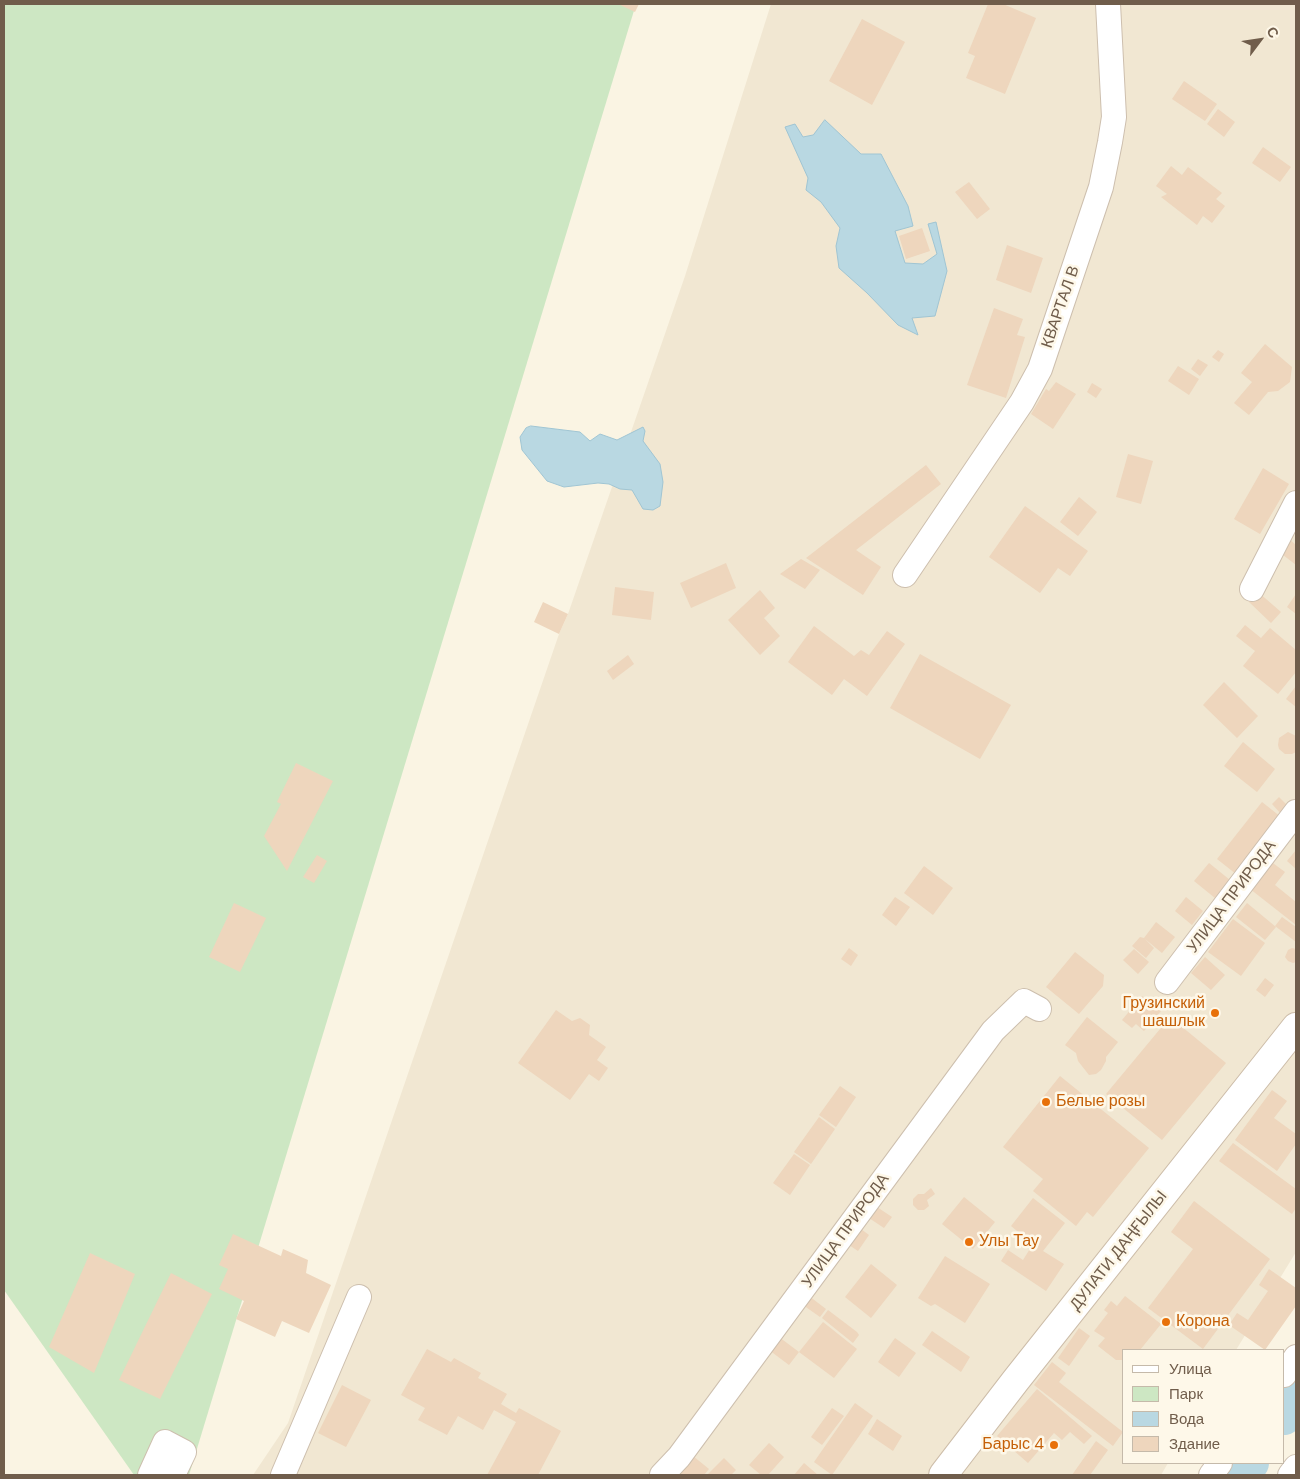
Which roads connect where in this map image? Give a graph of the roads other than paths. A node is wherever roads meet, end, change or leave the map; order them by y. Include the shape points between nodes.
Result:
1 (1108, 4) edge
2 (1296, 503) edge
3 (905, 575) dead end
4 (1252, 589) dead end
5 (1296, 812) edge
6 (1167, 982) dead end
7 (1039, 1009) dead end
8 (1296, 1027) edge
9 (359, 1297) dead end
10 (1296, 1357) edge
11 (1285, 1373) edge
12 (1219, 1464) edge
13 (1296, 1467) edge
14 (150, 1475) edge
15 (173, 1475) edge
16 (283, 1475) edge
17 (662, 1475) edge
18 (943, 1475) edge
19 (1211, 1475) edge
20 (1290, 1475) edge

1 - 3 street, КВАРТАЛ В via 1114,117 1110,142 1101,187 1040,369 1022,402
2 - 4 street
5 - 6 street, УЛИЦА ПРИРОДА
7 - 17 street, УЛИЦА ПРИРОДА via 1024,1002 994,1031 679,1457
8 - 18 main road, ДУЛАТИ ДАҢҒЫЛЫ
9 - 16 street
10 - 11 street
12 - 19 street
13 - 20 street
14 - 15 street via 165,1442 184,1452

